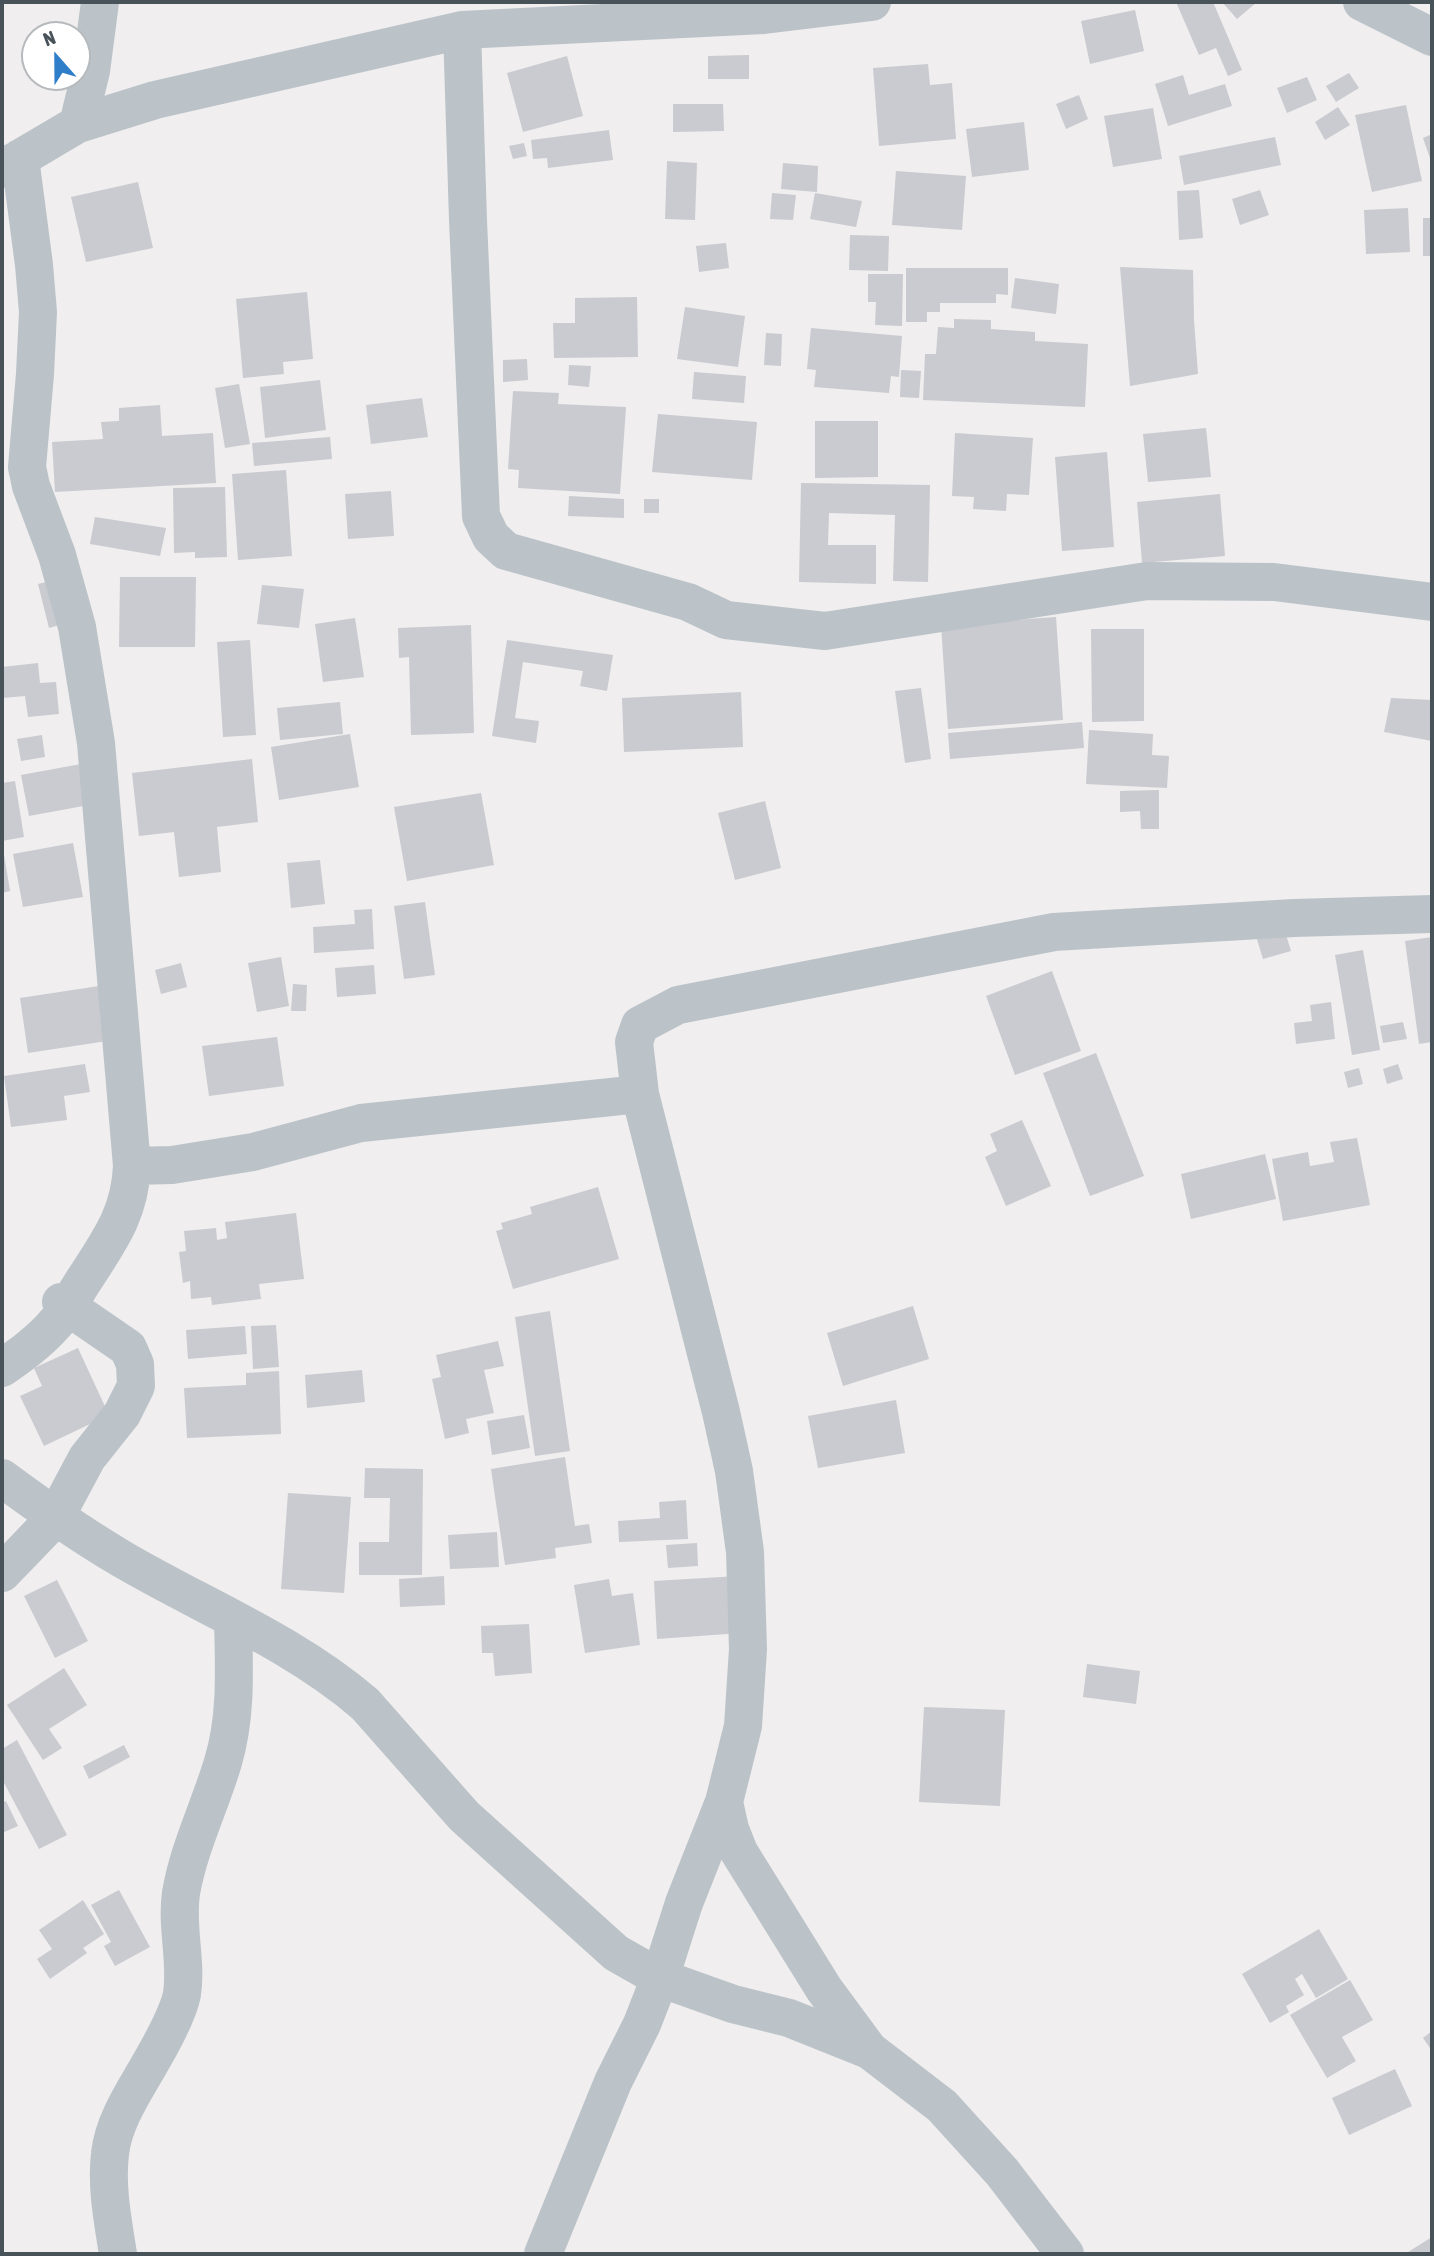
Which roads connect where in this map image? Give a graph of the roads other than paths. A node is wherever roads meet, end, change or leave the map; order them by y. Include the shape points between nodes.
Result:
1 (100, 2) edge
2 (872, 2) edge
3 (1362, 2) edge
4 (462, 30) junction
5 (1432, 37) edge
6 (78, 124) junction
7 (11, 163) edge
8 (1432, 602) edge
9 (1432, 914) edge
10 (640, 1094) junction
11 (132, 1166) junction
12 (64, 1304) junction
13 (2, 1367) edge
14 (2, 1478) edge
15 (55, 1518) junction
16 (2, 1573) edge
17 (233, 1619) junction
18 (724, 1802) junction
19 (660, 1978) junction
20 (869, 2050) junction
21 (118, 2254) edge
22 (543, 2254) edge
23 (1065, 2254) edge

1 - 6 street via 91,72
2 - 4 street via 764,15
3 - 5 street
4 - 6 street via 155,100
4 - 8 street via 481,516 491,537 506,551 688,602 726,620 825,631 1147,581 1274,582
6 - 7 street
7 - 11 street via 34,265 37,312 27,467 77,627 96,743
9 - 10 street via 1054,932 678,1005 640,1026 634,1042
10 - 11 street via 361,1123 253,1152 172,1165
10 - 18 street via 721,1412 746,1552 748,1649 743,1726
11 - 12 street via 131,1189 114,1234
12 - 13 street via 59,1319 27,1352
12 - 15 street via 128,1348 135,1364 136,1386 122,1414 87,1458
14 - 15 street
15 - 16 street
15 - 17 street
17 - 19 street via 348,1689 464,1816 616,1953
17 - 21 street via 234,1699 223,1760 188,1860 181,1897 181,1996 162,2042 122,2112 110,2151 108,2179
18 - 19 street
18 - 20 street via 739,1852 824,1989
19 - 20 street via 789,2018
19 - 22 street via 612,2082
20 - 23 street via 942,2106 1002,2172

